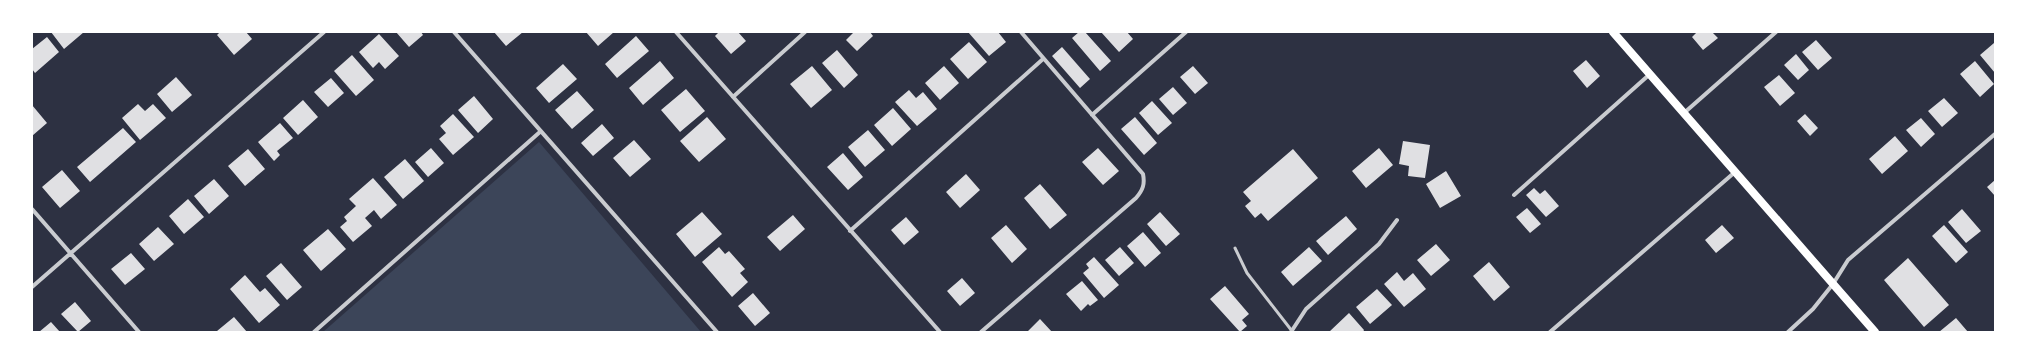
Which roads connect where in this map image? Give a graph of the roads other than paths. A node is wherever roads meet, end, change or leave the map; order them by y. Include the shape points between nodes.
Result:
1 (324, 32) edge
2 (454, 32) edge
3 (676, 32) edge
4 (805, 32) edge
5 (1021, 32) edge
6 (1186, 32) edge
7 (1613, 32) edge
8 (1776, 32) edge
9 (1043, 59) junction
10 (1650, 74) junction
11 (733, 97) junction
12 (1684, 113) junction
13 (1092, 115) junction
14 (541, 131) junction
15 (1995, 134) edge
16 (1736, 172) junction
17 (1514, 195) dead end
18 (32, 209) edge
19 (1397, 220) dead end
20 (850, 231) junction
21 (1235, 248) dead end
22 (71, 254) junction
23 (1833, 284) junction
24 (32, 288) edge
25 (139, 332) edge
26 (314, 332) edge
27 (717, 332) edge
28 (940, 332) edge
29 (981, 332) edge
30 (1292, 332) edge
31 (1550, 332) edge
32 (1788, 332) edge
33 (1875, 332) edge

1 - 22 street
2 - 14 street
3 - 11 street
4 - 11 street
5 - 9 street
6 - 13 street
7 - 10 main road
8 - 12 street
9 - 13 street
9 - 20 street
10 - 12 main road
10 - 17 street
11 - 20 street
12 - 16 main road
13 - 29 street via 1143,174 1142,191
14 - 26 street
14 - 27 street
15 - 23 street via 1848,260
16 - 23 main road
16 - 31 street
18 - 22 street
19 - 30 street via 1379,244 1306,309
20 - 28 street
21 - 30 lane via 1247,273
22 - 24 street
22 - 25 street
23 - 32 street via 1813,309
23 - 33 main road

